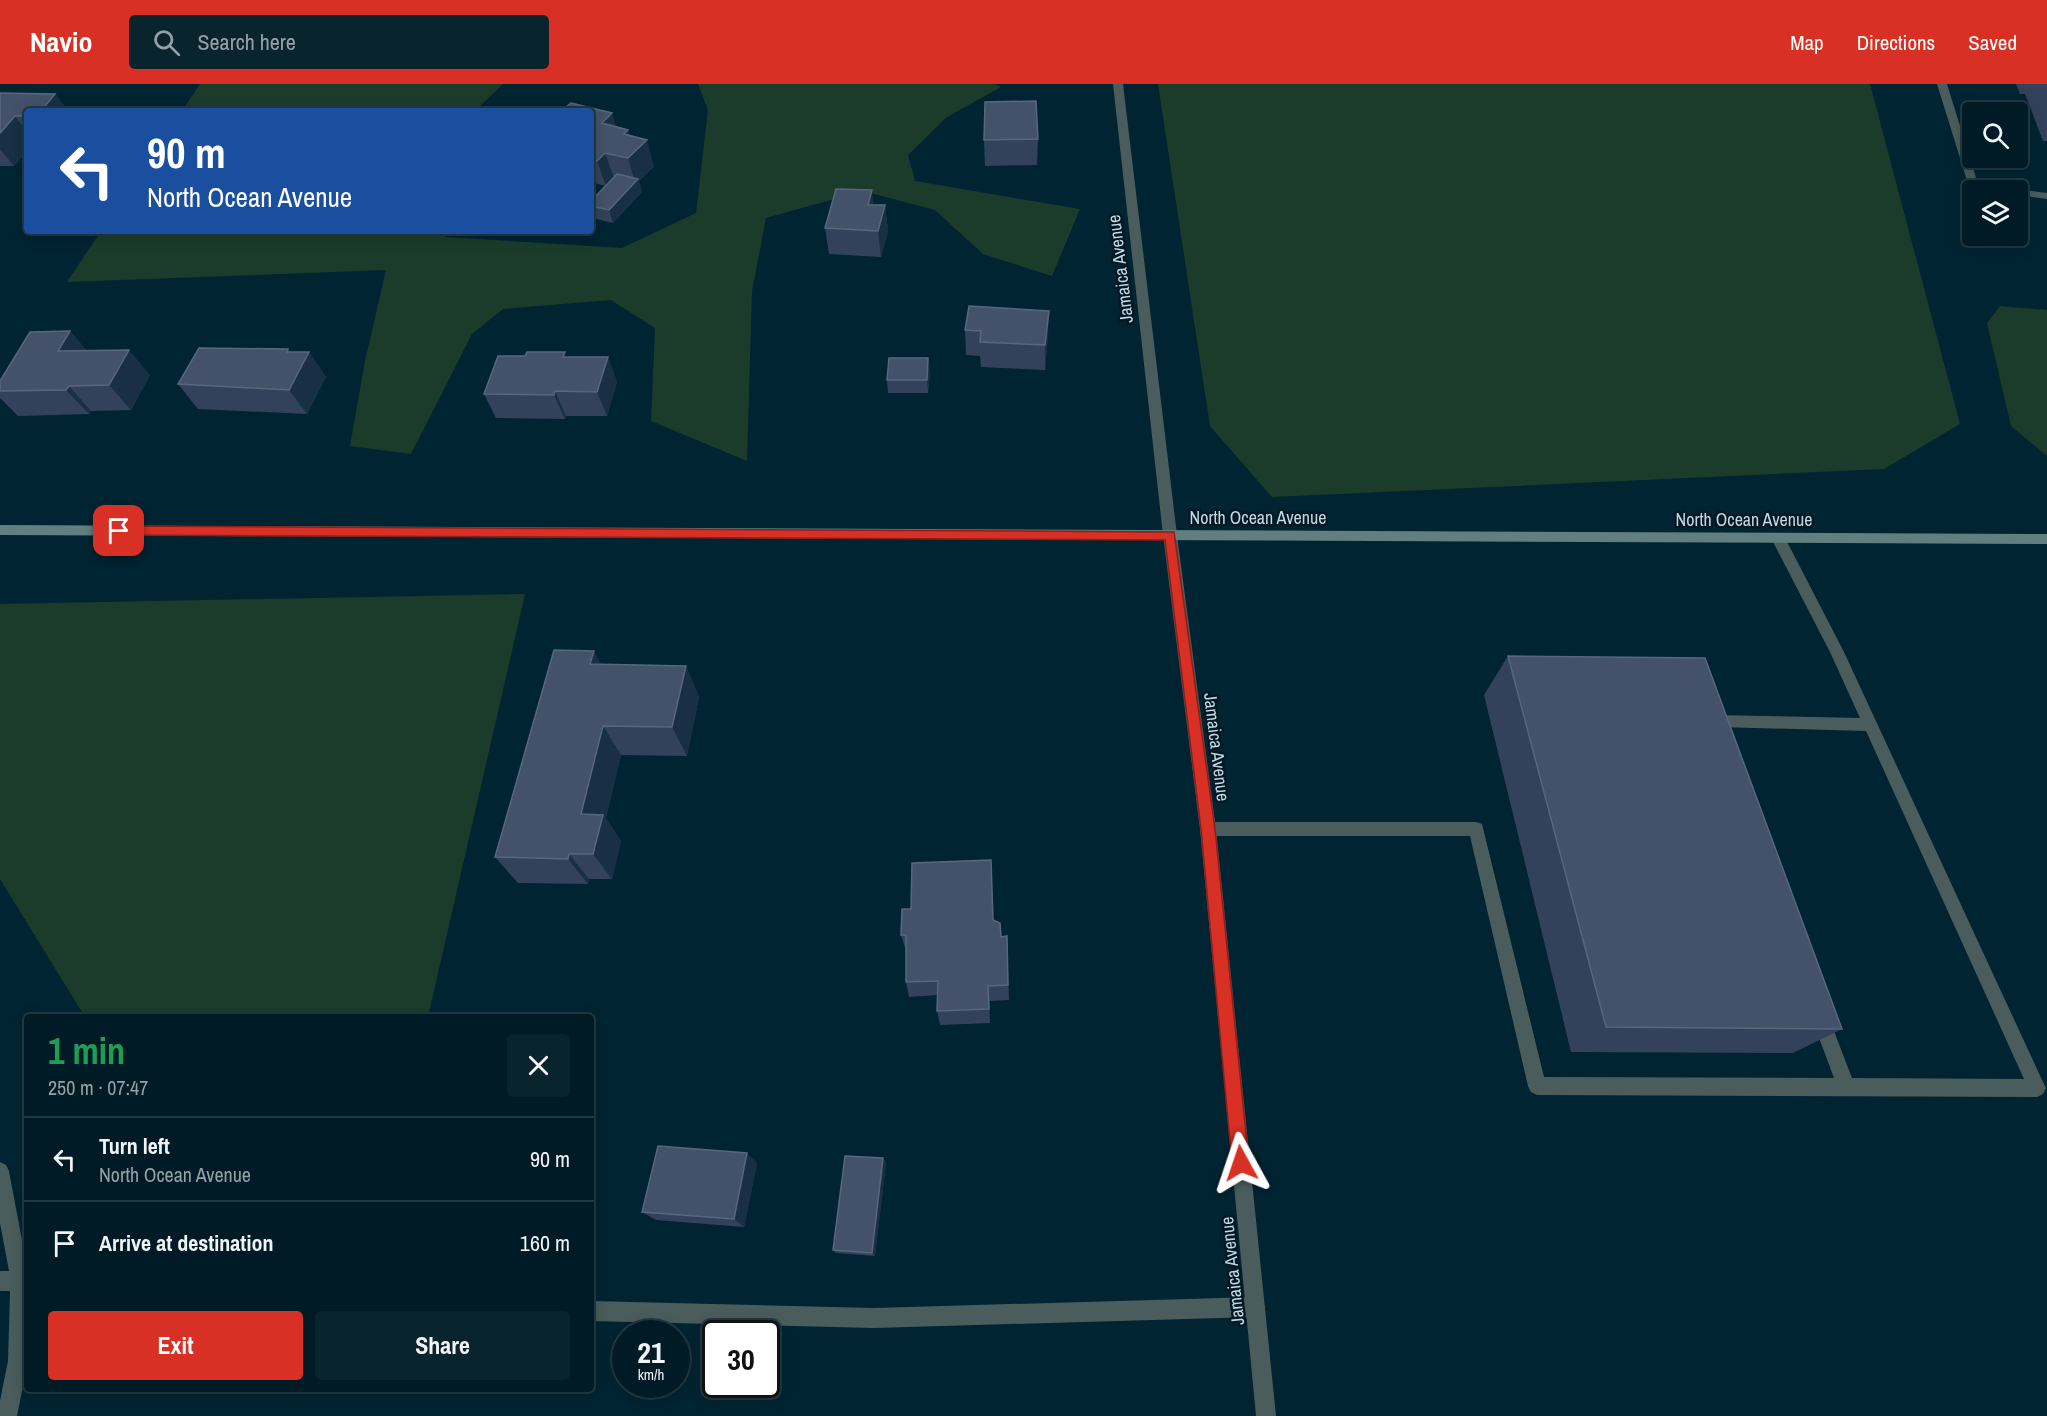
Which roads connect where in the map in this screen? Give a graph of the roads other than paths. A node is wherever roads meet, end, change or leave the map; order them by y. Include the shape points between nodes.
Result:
1 (1118, 84) edge
2 (1942, 84) edge
3 (1972, 180) edge
4 (2028, 193) edge
5 (2047, 196) edge
6 (0, 530) edge
7 (1170, 535) junction
8 (1778, 538) junction
9 (2047, 539) edge
10 (1870, 725) junction
11 (1719, 738) edge
12 (1208, 829) junction
13 (1814, 999) edge
14 (1846, 1087) junction
15 (0, 1171) edge
16 (0, 1281) edge
17 (20, 1281) junction
18 (1255, 1307) junction
19 (594, 1311) edge
20 (7, 1416) edge
21 (1266, 1416) edge

1 - 7 street, Jamaica Avenue
2 - 3 street
4 - 5 street
6 - 7 main road, North Ocean Avenue
7 - 8 main road, North Ocean Avenue
7 - 12 street, Jamaica Avenue
8 - 9 main road, North Ocean Avenue
8 - 10 street
10 - 11 street via 1713,721
10 - 14 street via 2037,1088
12 - 14 street via 1476,829 1537,1086
12 - 18 street, Jamaica Avenue
13 - 14 street
15 - 17 street
16 - 17 street
17 - 20 street via 18,1360
18 - 19 street via 874,1318
18 - 21 street, Jamaica Avenue

